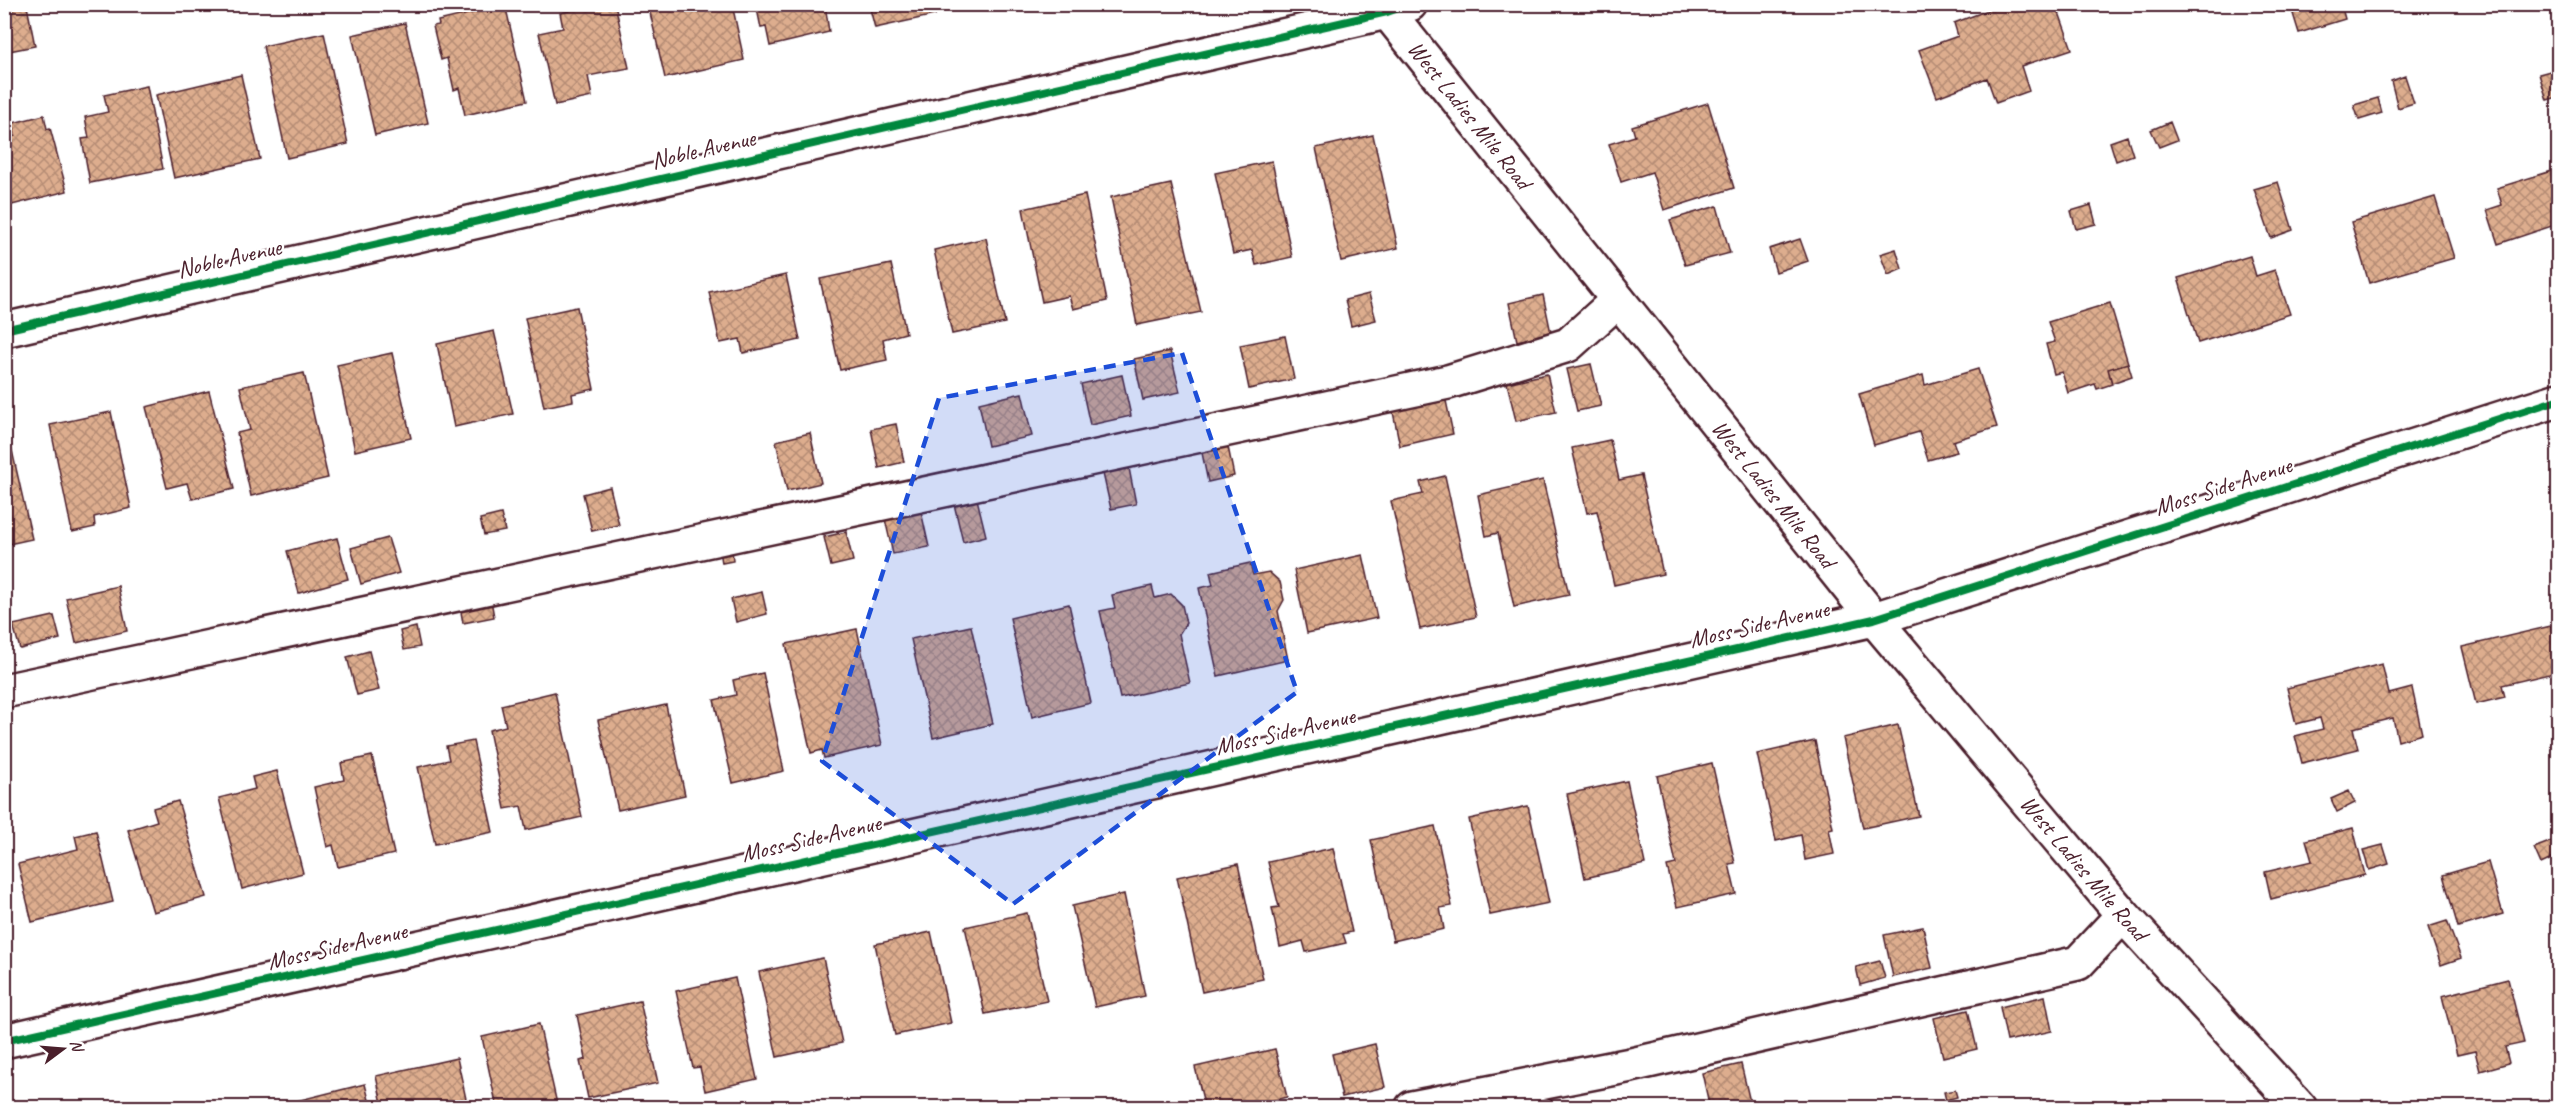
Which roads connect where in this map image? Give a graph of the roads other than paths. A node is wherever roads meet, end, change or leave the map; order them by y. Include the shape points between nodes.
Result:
1 (1392, 7) edge
2 (1618, 300) junction
3 (4, 330) edge
4 (2559, 399) edge
5 (1874, 619) junction
6 (4, 691) edge
7 (2124, 915) junction
8 (4, 1041) edge
9 (1412, 1107) edge
10 (2300, 1107) edge

1 - 2 street, West Ladies Mile Road
1 - 3 street, Noble Avenue
2 - 5 street, West Ladies Mile Road
2 - 6 street via 1568,345 1448,382
4 - 5 street, Moss Side Avenue
5 - 7 street, West Ladies Mile Road
5 - 8 street, Moss Side Avenue
7 - 9 street via 2078,963 1631,1065
7 - 10 street, West Ladies Mile Road

